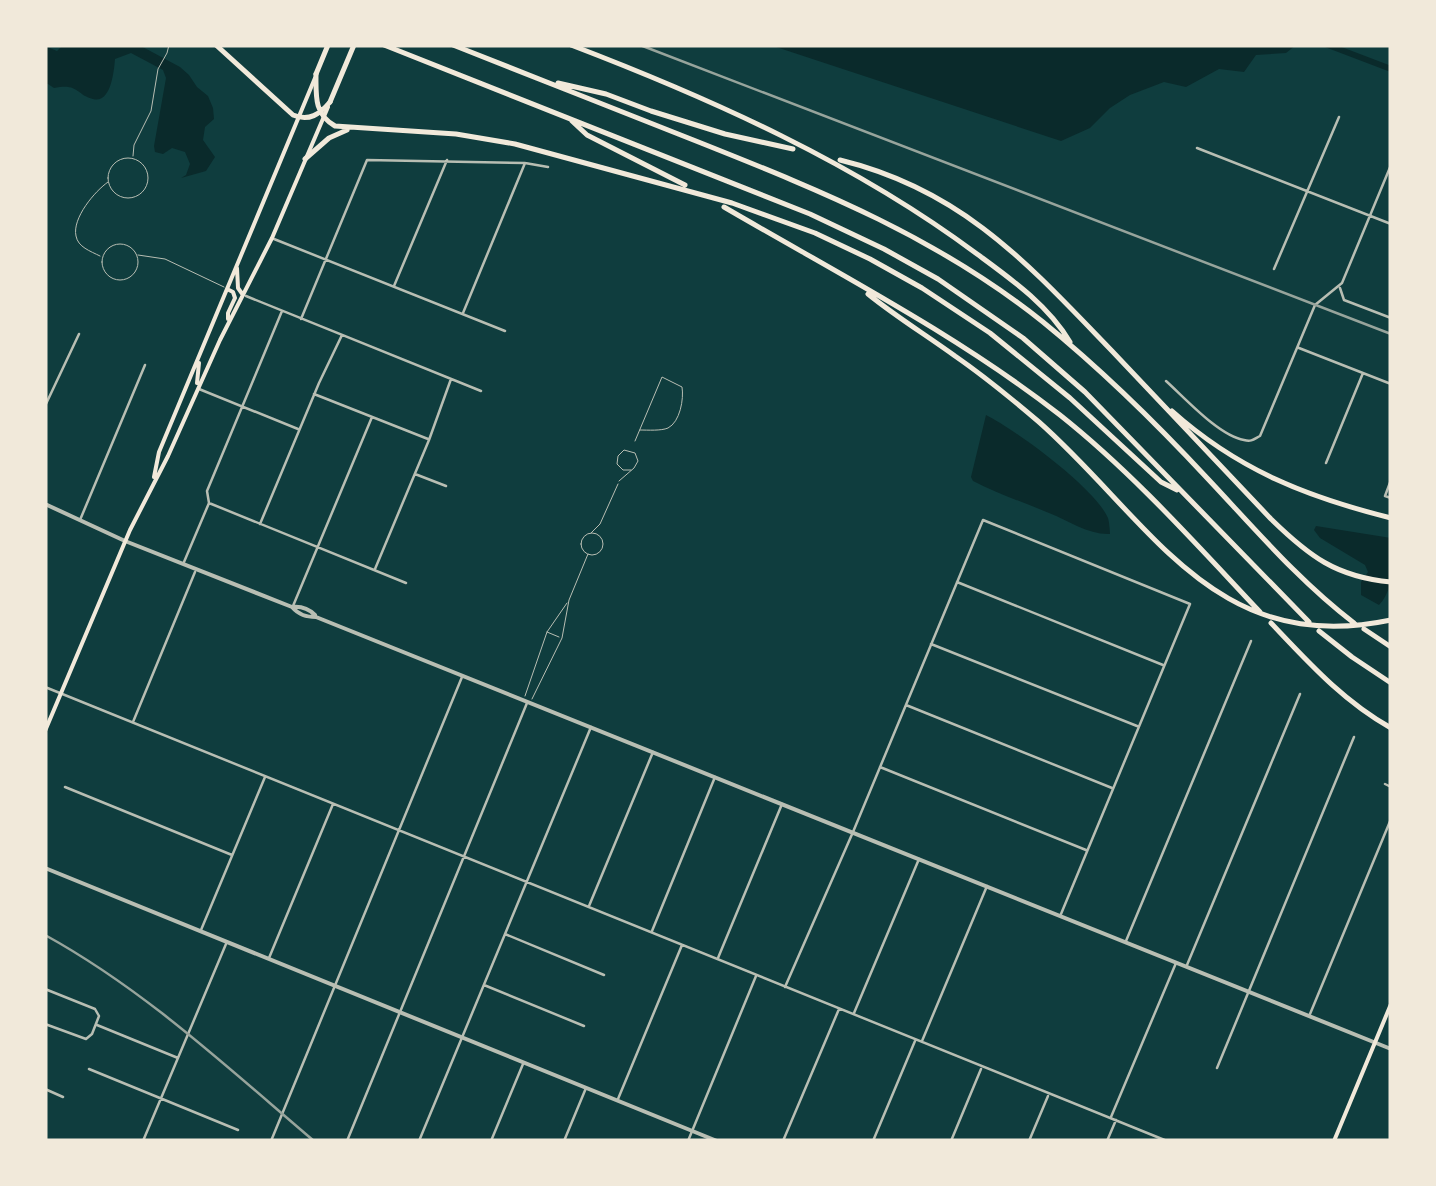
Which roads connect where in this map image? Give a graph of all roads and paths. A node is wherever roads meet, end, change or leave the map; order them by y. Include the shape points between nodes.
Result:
1 (169, 45) edge
2 (216, 45) edge
3 (354, 45) edge
4 (384, 45) edge
5 (453, 45) edge
6 (570, 45) edge
7 (328, 46) edge
8 (316, 74) junction
9 (540, 79) junction
10 (321, 116) junction
11 (1339, 117) dead end
12 (299, 118) junction
13 (570, 119) junction
14 (352, 128) junction
15 (1197, 148) dead end
16 (793, 149) dead end
17 (132, 159) junction
18 (306, 159) junction
19 (447, 160) junction
20 (840, 160) dead end
21 (525, 163) junction
22 (548, 166) dead end
23 (1391, 166) edge
24 (108, 182) junction
25 (686, 185) dead end
26 (1307, 191) junction
27 (724, 207) dead end
28 (1370, 216) junction
29 (1391, 224) edge
30 (272, 238) junction
31 (138, 255) junction
32 (102, 257) junction
33 (326, 260) junction
34 (237, 264) junction
35 (1274, 269) dead end
36 (852, 281) junction
37 (394, 287) junction
38 (1340, 287) junction
39 (227, 288) junction
40 (242, 295) junction
41 (282, 311) junction
42 (462, 314) junction
43 (1391, 318) edge
44 (301, 319) junction
45 (228, 322) junction
46 (504, 331) dead end
47 (79, 334) dead end
48 (342, 335) junction
49 (1297, 347) junction
50 (1074, 349) junction
51 (200, 356) junction
52 (145, 365) dead end
53 (1364, 373) junction
54 (452, 379) junction
55 (1166, 381) dead end
56 (1391, 384) edge
57 (197, 388) junction
58 (481, 391) dead end
59 (1152, 393) junction
60 (314, 394) junction
61 (45, 406) edge
62 (242, 407) junction
63 (372, 417) junction
64 (299, 430) junction
65 (640, 430) junction
66 (429, 440) junction
67 (635, 441) dead end
68 (1326, 463) dead end
69 (619, 467) junction
70 (631, 470) junction
71 (415, 474) junction
72 (1391, 480) edge
73 (619, 481) junction
74 (153, 482) junction
75 (446, 486) dead end
76 (1184, 494) junction
77 (1391, 498) edge
78 (209, 503) junction
79 (45, 504) edge
80 (1391, 518) edge
81 (80, 521) junction
82 (600, 524) junction
83 (260, 525) junction
84 (591, 534) junction
85 (602, 539) junction
86 (125, 542) junction
87 (317, 548) junction
88 (588, 554) junction
89 (184, 564) junction
90 (197, 569) junction
91 (374, 571) junction
92 (957, 582) junction
93 (1391, 582) edge
94 (406, 583) dead end
95 (569, 600) junction
96 (292, 607) junction
97 (1260, 612) dead end
98 (1391, 620) edge
99 (1309, 622) dead end
100 (1354, 622) dead end
101 (1271, 623) dead end
102 (1364, 630) dead end
103 (1319, 631) dead end
104 (547, 632) junction
105 (562, 638) junction
106 (1251, 641) dead end
107 (931, 644) junction
108 (1391, 647) edge
109 (1164, 666) junction
110 (463, 676) junction
111 (1391, 683) edge
112 (45, 688) edge
113 (61, 694) junction
114 (1300, 694) dead end
115 (527, 702) junction
116 (906, 706) junction
117 (132, 723) junction
118 (591, 727) junction
119 (1139, 727) junction
120 (1391, 728) edge
121 (45, 731) edge
122 (1354, 737) dead end
123 (653, 752) junction
124 (880, 767) junction
125 (265, 777) junction
126 (715, 777) junction
127 (1384, 784) dead end
128 (65, 787) dead end
129 (1391, 788) edge
130 (1113, 789) junction
131 (333, 804) junction
132 (782, 804) junction
133 (1391, 819) edge
134 (399, 831) junction
135 (853, 832) junction
136 (1087, 850) junction
137 (232, 854) junction
138 (464, 857) junction
139 (918, 859) junction
140 (45, 868) edge
141 (526, 882) junction
142 (987, 886) junction
143 (588, 908) junction
144 (1061, 916) junction
145 (200, 932) junction
146 (651, 933) junction
147 (504, 934) junction
148 (226, 942) junction
149 (1126, 942) junction
150 (682, 945) junction
151 (268, 959) junction
152 (717, 960) junction
153 (1176, 962) junction
154 (1187, 966) junction
155 (604, 975) dead end
156 (756, 975) junction
157 (484, 985) junction
158 (336, 986) junction
159 (785, 987) junction
160 (45, 989) edge
161 (1248, 991) junction
162 (1391, 1004) edge
163 (839, 1008) junction
164 (400, 1012) junction
165 (854, 1014) junction
166 (1309, 1016) junction
167 (45, 1024) edge
168 (96, 1024) junction
169 (584, 1026) dead end
170 (462, 1038) junction
171 (916, 1040) junction
172 (922, 1042) junction
173 (1375, 1042) junction
174 (1391, 1049) edge
175 (178, 1058) junction
176 (524, 1063) junction
177 (982, 1066) junction
178 (1216, 1068) dead end
179 (89, 1069) dead end
180 (586, 1088) junction
181 (45, 1090) edge
182 (1049, 1094) junction
183 (63, 1097) dead end
184 (161, 1098) junction
185 (617, 1100) junction
186 (1110, 1118) junction
187 (1116, 1120) junction
188 (238, 1130) dead end
189 (692, 1131) junction
190 (143, 1141) edge
191 (272, 1141) edge
192 (346, 1141) edge
193 (419, 1141) edge
194 (491, 1141) edge
195 (564, 1141) edge
196 (688, 1141) edge
197 (717, 1141) edge
198 (783, 1141) edge
199 (873, 1141) edge
200 (951, 1141) edge
201 (1029, 1141) edge
202 (1108, 1141) edge
203 (1167, 1141) edge
204 (1334, 1141) edge

1 - 17 lane
2 - 12 highway
3 - 10 highway
4 - 13 highway
5 - 9 highway
6 - 50 highway via 750,122 878,188 1017,285 1058,322
7 - 8 highway
8 - 10 highway
8 - 12 main road
9 - 16 highway
9 - 50 highway via 890,223 984,279
10 - 12 highway
10 - 14 highway
10 - 18 main road
11 - 26 street
12 - 34 main road
13 - 25 highway via 587,135
13 - 76 highway via 810,214 938,279 1055,364
14 - 18 highway
14 - 76 highway via 495,140 772,216 852,250 948,305 1039,371 1161,482
15 - 26 street
17 - 24 lane via 114,164
17 - 24 lane via 146,171 140,195 120,197
18 - 30 main road
19 - 21 street
19 - 33 street via 368,160
19 - 37 street
20 - 59 highway via 919,188 986,228
21 - 22 street
21 - 42 street
23 - 28 street
24 - 32 lane via 88,201 75,231 85,249
26 - 28 street
26 - 35 street
27 - 36 highway
28 - 29 street
28 - 38 street
30 - 33 street
30 - 40 main road
31 - 32 lane via 120,244
31 - 32 lane via 135,273 120,281 106,273
31 - 39 lane via 165,258
33 - 37 street
33 - 44 street
34 - 39 main road
34 - 40 main road
36 - 97 highway via 987,362 1063,418 1146,492
36 - 98 highway via 1012,399 1206,586 1272,618 1320,626
37 - 42 street
38 - 43 street via 1344,300
38 - 49 street via 1316,301
39 - 45 main road via 235,298
39 - 51 main road
40 - 41 street
40 - 45 main road
41 - 44 street
41 - 62 street
42 - 46 street
44 - 48 street
45 - 57 main road
47 - 61 street
48 - 54 street
48 - 60 street
49 - 53 street
49 - 55 street via 1254,440 1224,431
50 - 100 highway via 1304,581
51 - 57 main road
51 - 74 main road
52 - 81 street
53 - 56 street
53 - 68 street
54 - 58 street
54 - 66 street
57 - 62 street
57 - 74 main road
59 - 80 highway via 1258,472 1316,498
59 - 93 highway via 1291,539 1344,573
60 - 63 street
60 - 64 street
62 - 64 street
62 - 78 street via 207,491
63 - 66 street
63 - 87 street
64 - 83 street
65 - 65 lane via 672,426 682,387 662,377
65 - 67 lane
66 - 71 street
69 - 70 lane
69 - 70 lane via 618,456 628,450 638,457
69 - 73 lane
70 - 73 lane
71 - 75 street
71 - 91 street
72 - 77 street via 1385,496
73 - 82 lane
74 - 86 main road
76 - 99 highway
78 - 83 street
78 - 89 street
79 - 81 street
81 - 86 street
82 - 84 lane
82 - 85 lane
83 - 87 street
84 - 85 lane
84 - 88 lane via 582,541
85 - 88 lane via 600,551
86 - 89 street
86 - 113 main road
87 - 91 street
87 - 96 street
88 - 95 lane
89 - 90 street
90 - 96 street
90 - 117 street
91 - 94 street
92 - 107 street
92 - 109 street
92 - 109 street via 983,520 1190,604
95 - 104 lane
95 - 105 lane
96 - 110 street
101 - 120 highway via 1338,691
102 - 108 highway
103 - 111 highway
104 - 105 lane
104 - 115 lane
105 - 115 lane
106 - 149 street
107 - 116 street
107 - 119 street
109 - 119 street
110 - 115 street
110 - 134 street
112 - 113 street
113 - 117 street
113 - 121 main road
114 - 154 street
115 - 118 street
115 - 138 street
116 - 124 street
116 - 130 street
117 - 125 street
118 - 123 street
118 - 141 street
119 - 130 street
122 - 161 street
123 - 126 street
123 - 143 street
124 - 135 street
124 - 136 street
125 - 131 street
125 - 137 street
126 - 132 street
126 - 146 street
127 - 129 street
128 - 137 street
130 - 136 street
131 - 134 street
131 - 151 street
132 - 135 street
132 - 152 street
133 - 166 street
134 - 138 street
134 - 158 street
135 - 139 street
135 - 159 street
136 - 144 street
137 - 145 street
138 - 141 street
138 - 164 street
139 - 142 street
139 - 165 street
140 - 145 street
141 - 143 street
141 - 147 street
142 - 144 street
142 - 172 street
143 - 146 street
144 - 149 street
145 - 148 street
146 - 150 street
147 - 155 street
147 - 157 street
148 - 151 street
148 - 175 street
149 - 153 street
150 - 152 street
150 - 185 street
151 - 158 street
152 - 156 street
153 - 154 street
153 - 186 street
154 - 161 street
156 - 159 street
156 - 189 street
157 - 169 street
157 - 170 street
158 - 164 street
158 - 191 street
159 - 163 street
160 - 168 street via 94,1009
161 - 166 street
161 - 178 street
162 - 173 main road
163 - 165 street
163 - 198 street
164 - 170 street
164 - 192 street
165 - 171 street
166 - 173 street
167 - 168 street via 86,1039
168 - 175 street
170 - 176 street
170 - 193 street
171 - 172 street
171 - 199 street
172 - 177 street
173 - 174 street
173 - 204 main road
175 - 184 street
176 - 180 street
176 - 194 street
177 - 182 street
177 - 200 street
179 - 184 street
180 - 185 street
180 - 195 street
181 - 183 street
182 - 186 street
182 - 201 street
184 - 188 street
184 - 190 street
185 - 189 street
186 - 187 street
187 - 202 street
187 - 203 street
189 - 196 street
189 - 197 street

